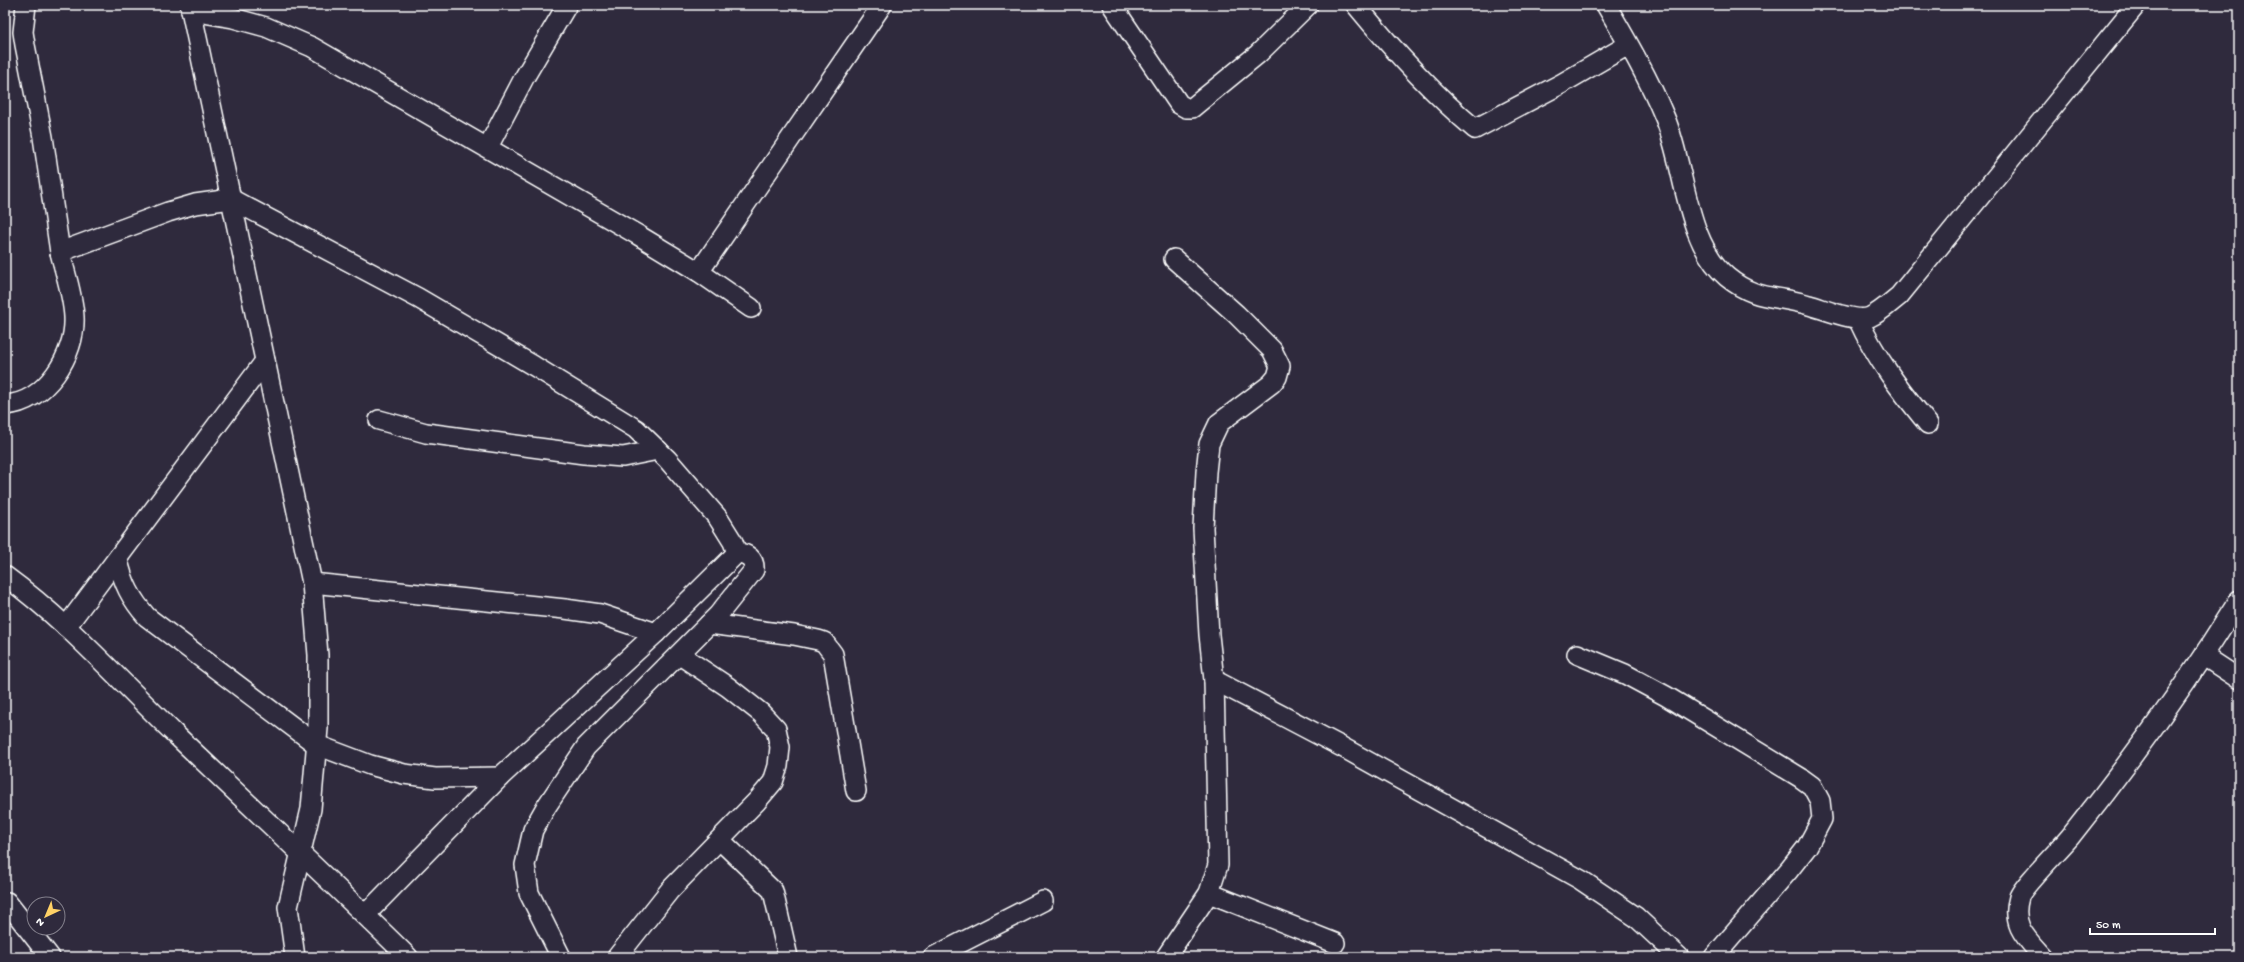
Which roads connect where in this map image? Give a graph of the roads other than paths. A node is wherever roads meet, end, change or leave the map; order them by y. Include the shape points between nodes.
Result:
1 (26, 5) edge
2 (567, 5) edge
3 (882, 5) edge
4 (1112, 5) edge
5 (1308, 5) edge
6 (1356, 5) edge
7 (1606, 5) edge
8 (2136, 5) edge
9 (190, 8) edge
10 (1628, 45) junction
11 (488, 147) junction
12 (231, 199) junction
13 (60, 252) junction
14 (1174, 259) dead end
15 (699, 272) junction
16 (751, 308) dead end
17 (1858, 319) junction
18 (266, 361) junction
19 (5, 405) edge
20 (379, 420) dead end
21 (1928, 424) dead end
22 (658, 450) junction
23 (737, 554) junction
24 (118, 560) junction
25 (5, 576) edge
26 (312, 583) junction
27 (2239, 600) edge
28 (709, 624) junction
29 (66, 628) junction
30 (656, 633) junction
31 (1577, 654) dead end
32 (680, 655) junction
33 (2204, 656) junction
34 (2239, 679) edge
35 (1214, 680) junction
36 (317, 745) junction
37 (500, 776) junction
38 (856, 791) dead end
39 (720, 840) junction
40 (301, 853) junction
41 (1209, 893) junction
42 (1043, 901) dead end
43 (7, 902) dead end
44 (365, 915) junction
45 (1335, 943) dead end
46 (50, 957) edge
47 (295, 957) edge
48 (408, 957) edge
49 (561, 957) edge
50 (616, 957) edge
51 (788, 957) edge
52 (933, 957) edge
53 (1166, 957) edge
54 (1680, 957) edge
55 (1714, 957) edge
56 (2043, 957) edge

1 - 13 street via 24,45 43,137
2 - 11 street via 524,78
3 - 15 street
4 - 5 street via 1178,104 1192,108 1258,54
6 - 10 street via 1402,60 1475,129
7 - 10 street
8 - 17 street via 1899,296 1880,312 1869,318
9 - 11 street via 266,27 312,47
9 - 12 street
10 - 17 street via 1666,118 1689,208 1706,252 1718,268 1751,293 1768,298 1797,301
11 - 15 street
12 - 13 street via 195,204 168,212
12 - 18 street
12 - 22 street via 418,298 527,362 636,429
13 - 19 street via 75,319 72,340 59,370 46,385 30,398
14 - 35 street via 1272,350 1280,366 1277,377 1271,384 1219,423 1209,444 1203,528
15 - 16 street
17 - 21 street via 1870,347
18 - 24 street
18 - 26 street
20 - 22 street via 426,433 584,454 623,457
22 - 23 street via 718,518 734,542
23 - 28 street via 750,557 755,564 754,570
23 - 30 street
24 - 29 street
24 - 36 street via 126,590 147,617
25 - 29 street
26 - 30 street via 600,614
26 - 36 street via 318,654
27 - 33 street
28 - 32 street
28 - 38 street via 794,634 824,642 830,648
29 - 40 street
30 - 37 street
31 - 55 street via 1625,674 1666,696 1801,778 1812,786 1820,801 1822,819 1807,847
32 - 39 street via 728,686 761,713 776,729 780,747 773,782
32 - 49 street via 586,747 533,830 525,864 529,893
33 - 34 street
33 - 56 street via 2079,825 2020,894 2016,920 2022,932
35 - 41 street via 1218,865
35 - 54 street via 1342,747 1581,880 1636,917
36 - 37 street via 370,765 404,774 435,778
36 - 40 street via 311,809
37 - 44 street
39 - 50 street via 670,890
39 - 51 street via 773,891
40 - 44 street
40 - 47 street via 288,907
41 - 45 street
41 - 53 street
42 - 52 street
43 - 46 street
44 - 48 street

